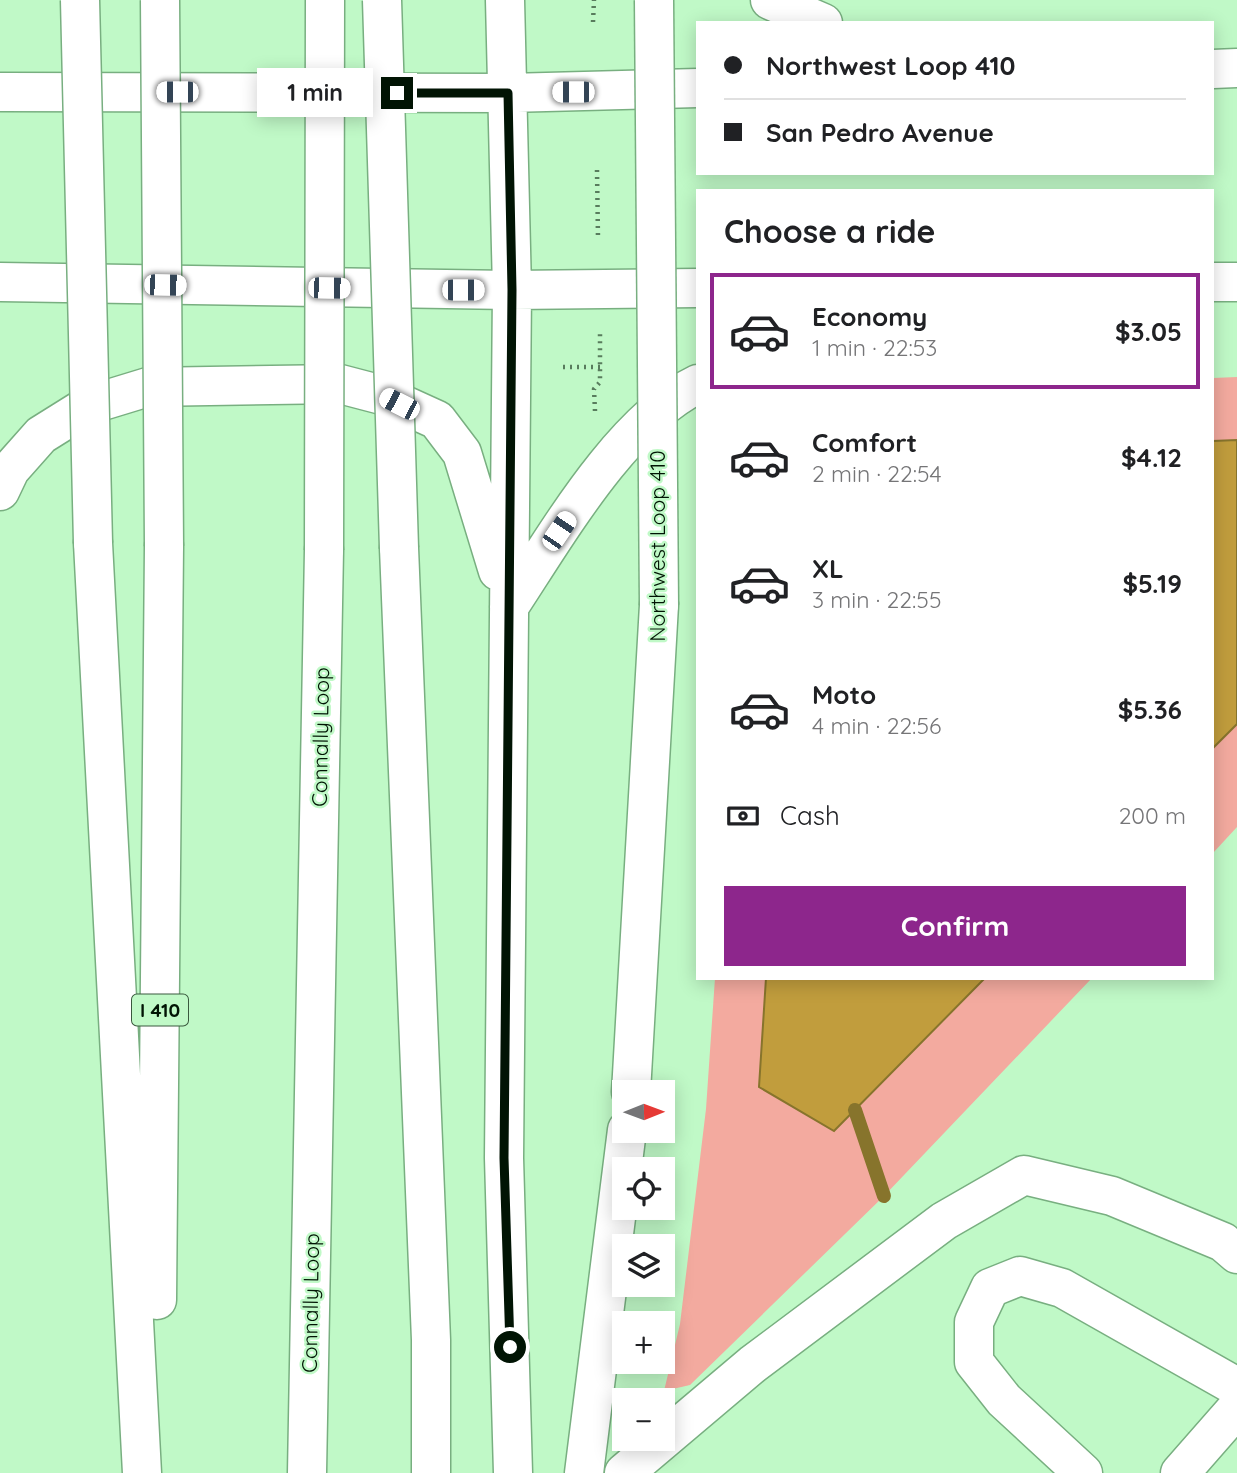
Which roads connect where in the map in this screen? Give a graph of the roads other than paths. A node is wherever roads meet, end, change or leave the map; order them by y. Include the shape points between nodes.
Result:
1 (79, 0) edge
2 (160, 0) edge
3 (325, 0) edge
4 (382, 0) edge
5 (505, 0) edge
6 (654, 0) edge
7 (770, 0) edge
8 (819, 21) edge
9 (1237, 68) edge
10 (1214, 69) edge
11 (696, 88) edge
12 (0, 92) edge
13 (508, 93) junction
14 (0, 282) edge
15 (1214, 282) edge
16 (1237, 282) edge
17 (696, 288) edge
18 (512, 290) junction
19 (696, 385) edge
20 (0, 491) edge
21 (509, 607) junction
22 (632, 1080) edge
23 (625, 1143) edge
24 (1230, 1248) edge
25 (1237, 1387) edge
26 (1237, 1408) edge
27 (142, 1473) edge
28 (155, 1473) edge
29 (307, 1473) edge
30 (431, 1473) edge
31 (513, 1473) edge
32 (584, 1473) edge
33 (624, 1473) edge
34 (1083, 1473) edge
35 (1180, 1473) edge

1 - 27 main road, bridge via 93,543
2 - 28 main road, I 410, bridge via 164,546
3 - 29 main road, Connally Loop, bridge via 324,550
4 - 30 main road, bridge via 431,1340
5 - 13 main road
6 - 22 main road, Northwest Loop 410, bridge via 659,605
7 - 8 main road
9 - 10 main road
11 - 13 main road
12 - 13 main road
13 - 18 main road
14 - 18 main road
15 - 16 main road
17 - 18 main road
18 - 21 main road
19 - 21 main road via 678,394 620,447
20 - 21 main road via 10,470 41,435 89,405 148,387 340,384 382,395 437,420 461,453
21 - 31 main road via 504,1158
23 - 32 main road
24 - 33 main road via 1112,1196 1024,1175 944,1221 753,1364
25 - 34 main road via 1062,1288 1020,1276 990,1288 974,1322 974,1362 1004,1400
26 - 35 main road

